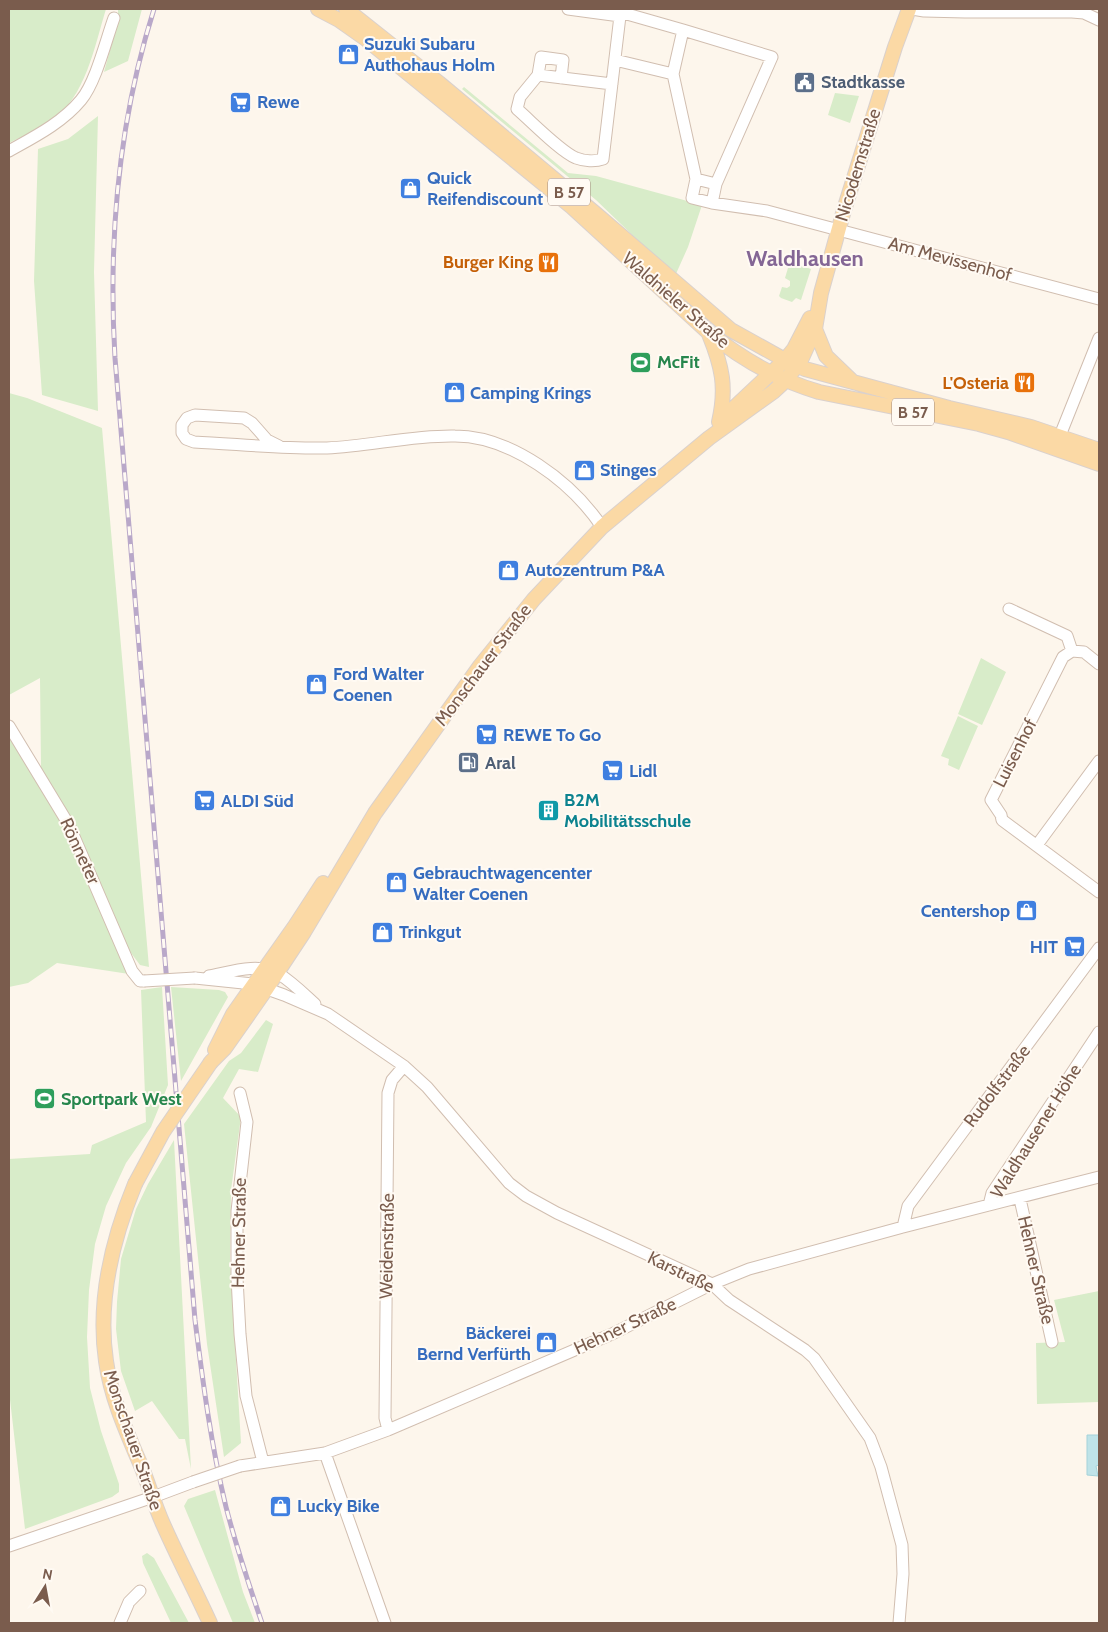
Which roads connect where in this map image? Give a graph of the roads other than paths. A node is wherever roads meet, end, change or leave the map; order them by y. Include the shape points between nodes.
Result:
1 (318, 9) edge
2 (346, 9) edge
3 (568, 9) edge
4 (910, 9) edge
5 (620, 12) edge
6 (114, 18) dead end
7 (1099, 20) edge
8 (682, 30) junction
9 (615, 60) junction
10 (673, 74) junction
11 (538, 75) junction
12 (561, 78) junction
13 (612, 84) junction
14 (9, 150) edge
15 (696, 179) junction
16 (716, 184) junction
17 (712, 203) junction
18 (839, 230) junction
19 (821, 293) junction
20 (1099, 299) edge
21 (815, 329) junction
22 (707, 331) junction
23 (1099, 338) edge
24 (791, 363) junction
25 (772, 372) junction
26 (786, 380) junction
27 (853, 382) junction
28 (719, 422) junction
29 (708, 438) junction
30 (1057, 443) junction
31 (278, 446) junction
32 (1099, 450) edge
33 (1099, 464) edge
34 (602, 527) junction
35 (1008, 609) dead end
36 (1072, 651) junction
37 (1099, 664) edge
38 (10, 727) edge
39 (1099, 761) edge
40 (375, 813) junction
41 (1036, 845) junction
42 (1099, 892) edge
43 (1099, 948) edge
44 (263, 969) junction
45 (277, 973) junction
46 (195, 978) junction
47 (253, 984) junction
48 (268, 988) junction
49 (324, 1012) junction
50 (1099, 1032) edge
51 (211, 1062) junction
52 (404, 1066) junction
53 (240, 1092) dead end
54 (1099, 1178) edge
55 (1020, 1199) junction
56 (990, 1205) junction
57 (903, 1227) junction
58 (712, 1284) junction
59 (1052, 1342) dead end
60 (388, 1430) junction
61 (325, 1453) junction
62 (262, 1462) junction
63 (153, 1497) junction
64 (9, 1546) edge
65 (140, 1591) dead end
66 (120, 1623) edge
67 (210, 1623) edge
68 (386, 1623) edge
69 (899, 1623) edge

1 - 22 main road, Waldnieler Straße / B 57 via 366,38 564,201
2 - 24 main road, Waldnieler Straße / B 57 via 439,83 731,330
3 - 5 street
4 - 7 street via 1072,12
4 - 18 main road, Nicodemstraße via 860,155
5 - 8 street
5 - 9 street
6 - 14 street via 82,99 60,120
8 - 10 street
8 - 16 street via 772,57
9 - 10 street
9 - 13 street
10 - 15 street, Am Mevissenhof
11 - 12 street
11 - 12 street via 541,57 563,60
11 - 13 street via 520,97 517,109 567,152 577,158 596,161 603,159
12 - 13 street
15 - 16 street
15 - 17 street, Am Mevissenhof via 692,198
16 - 17 street
17 - 18 street, Am Mevissenhof via 767,211
18 - 19 main road, Nicodemstraße
18 - 20 street, Am Mevissenhof
19 - 21 main road, Nicodemstraße
19 - 24 main road, Nicodemstraße via 794,349
21 - 24 main road, Nicodemstraße via 805,352
21 - 27 main road via 826,356
22 - 25 main road, Waldnieler Straße / B 57
22 - 28 main road via 723,376
23 - 30 street
24 - 25 main road, Monschauer Straße
24 - 26 main road, Monschauer Straße
24 - 27 main road, Waldnieler Straße / B 57
25 - 26 main road, Waldnieler Straße / B 57
25 - 28 main road, Monschauer Straße
26 - 29 main road, Monschauer Straße
26 - 30 main road, Waldnieler Straße / B 57 via 819,392
27 - 30 main road, Waldnieler Straße / B 57 via 1031,427
28 - 29 main road, Monschauer Straße
29 - 34 main road, Monschauer Straße
30 - 32 main road, Waldnieler Straße / B 57
30 - 33 main road, Waldnieler Straße / B 57
31 - 31 street via 194,442 186,439 182,425 195,415 244,418
31 - 34 street via 326,448 457,436 482,439 502,445 540,466 580,500
34 - 40 main road, Monschauer Straße via 534,599 480,666
35 - 36 street via 1067,636
36 - 37 street via 1084,652
36 - 41 street, Luisenhof via 1063,657 991,800 1002,820
38 - 46 street, Rönneter, bridge via 69,824 132,971 142,981
39 - 41 street
40 - 44 main road, Monschauer Straße via 356,834
40 - 45 main road, Monschauer Straße
41 - 42 street, Luisenhof
43 - 57 street, Rudolfstraße via 908,1206
44 - 45 street, Karstraße
44 - 46 street, Karstraße via 243,969
44 - 47 main road, Monschauer Straße
45 - 48 main road, Monschauer Straße
45 - 49 street, Karstraße
46 - 47 street, Karstraße
47 - 48 street, Karstraße
47 - 51 main road, Monschauer Straße via 233,1014
48 - 49 street, Karstraße
48 - 51 main road, Monschauer Straße
49 - 52 street, Karstraße
50 - 56 street, Waldhausener Höhe via 992,1192
51 - 63 main road, Monschauer Straße, bridge via 163,1132 135,1184 108,1267 104,1332 106,1360 126,1430
52 - 58 street, Karstraße via 427,1087 509,1183 526,1196 557,1214
52 - 60 street, Weidenstraße via 392,1080 388,1093 385,1418
53 - 62 street, Hehner Straße via 247,1122 237,1211 240,1334 246,1396
54 - 55 street, Hehner Straße
55 - 56 street, Hehner Straße
55 - 59 street, Hehner Straße
56 - 57 street, Hehner Straße
57 - 58 street, Hehner Straße via 749,1269
58 - 60 street, Hehner Straße via 605,1337
58 - 69 street, Karstraße via 729,1300 814,1358 870,1438 902,1545
60 - 61 street, Hehner Straße
61 - 62 street, Hehner Straße
61 - 68 street
62 - 63 street, Hehner Straße, bridge via 240,1466
63 - 64 street, Hehner Straße
63 - 67 main road, Monschauer Straße via 162,1523
65 - 66 street via 129,1602

